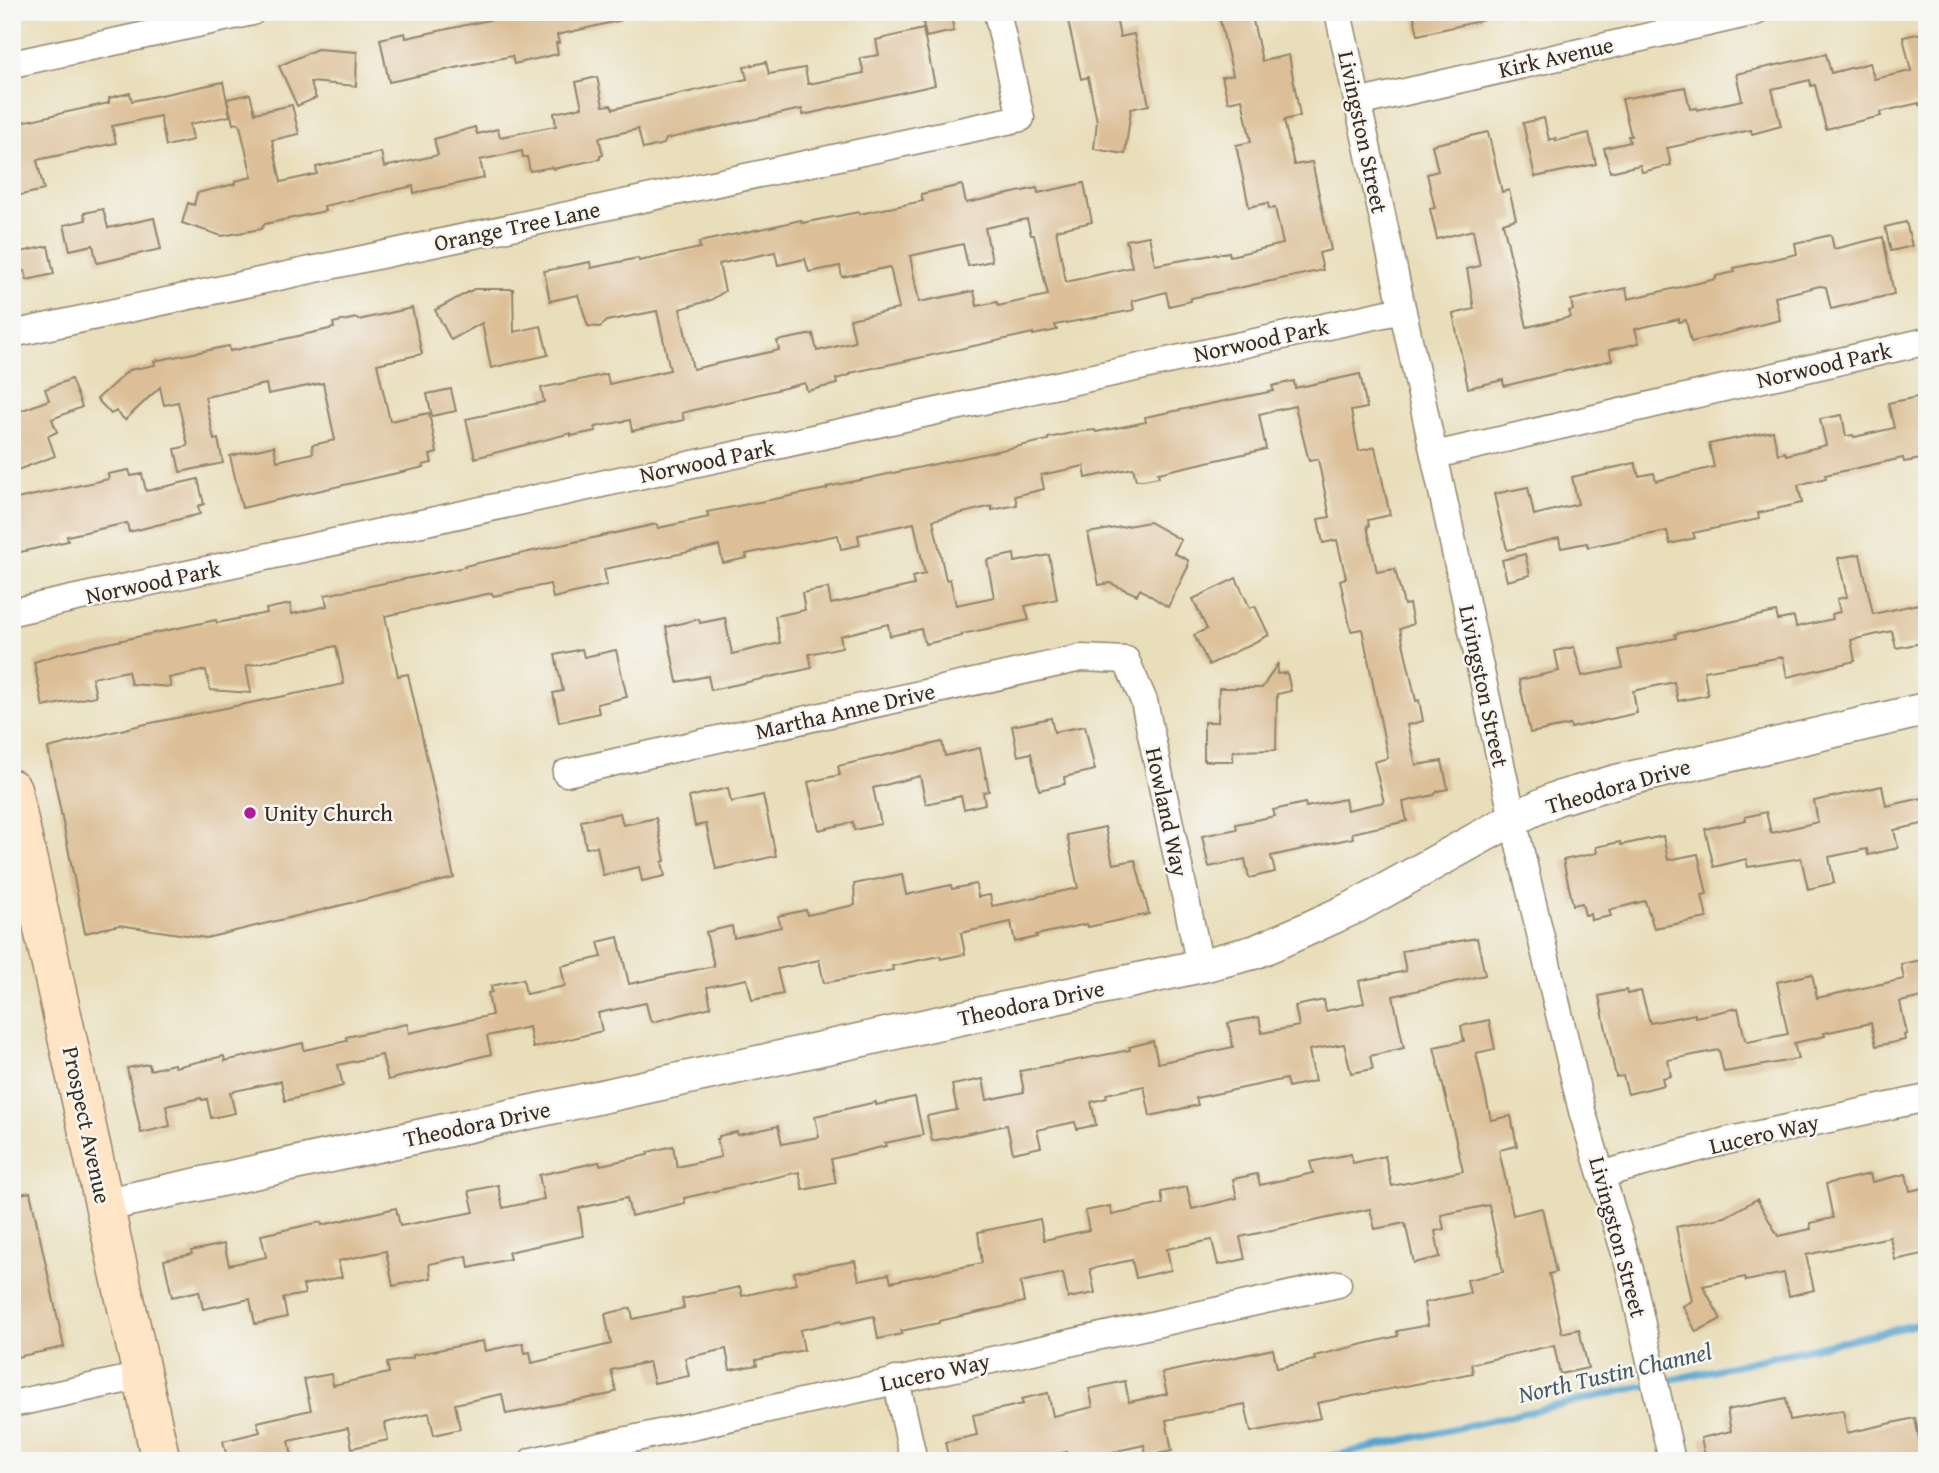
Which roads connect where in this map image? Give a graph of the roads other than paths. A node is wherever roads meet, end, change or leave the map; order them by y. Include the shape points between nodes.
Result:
1 (252, 12) edge
2 (997, 12) edge
3 (1338, 12) edge
4 (1755, 12) edge
5 (12, 64) edge
6 (1357, 103) junction
7 (1402, 310) junction
8 (12, 334) edge
9 (1927, 341) edge
10 (1435, 455) junction
11 (12, 612) edge
12 (1126, 660) joint
13 (1927, 709) edge
14 (566, 773) dead end
15 (12, 789) edge
16 (1513, 819) junction
17 (1200, 966) junction
18 (1927, 1098) edge
19 (1603, 1174) junction
20 (104, 1205) junction
21 (1338, 1284) dead end
22 (142, 1376) junction
23 (896, 1380) junction
24 (12, 1404) edge
25 (1670, 1451) edge
26 (161, 1461) edge
27 (531, 1461) edge
28 (914, 1461) edge

1 - 5 street
2 - 8 street, Orange Tree Lane via 1021,118
3 - 6 street, Livingston Street
4 - 6 street, Kirk Avenue
6 - 7 street, Livingston Street
7 - 10 street, Livingston Street
7 - 11 street, Norwood Park
9 - 10 street, Norwood Park
10 - 16 street, Livingston Street
12 - 14 street, Martha Anne Drive via 1081,658
12 - 17 street, Howland Way via 1144,701
13 - 16 street, Theodora Drive via 1615,782 1555,799
15 - 20 main road, Prospect Avenue
16 - 17 street, Theodora Drive via 1355,907 1255,952
16 - 19 street, Livingston Street via 1582,1111
17 - 20 street, Theodora Drive
18 - 19 street, Lucero Way via 1726,1141
19 - 25 street, Livingston Street via 1630,1270
20 - 22 main road, Prospect Avenue
21 - 23 street, Lucero Way
22 - 24 street
22 - 26 main road, Prospect Avenue
23 - 27 street, Lucero Way
23 - 28 street

